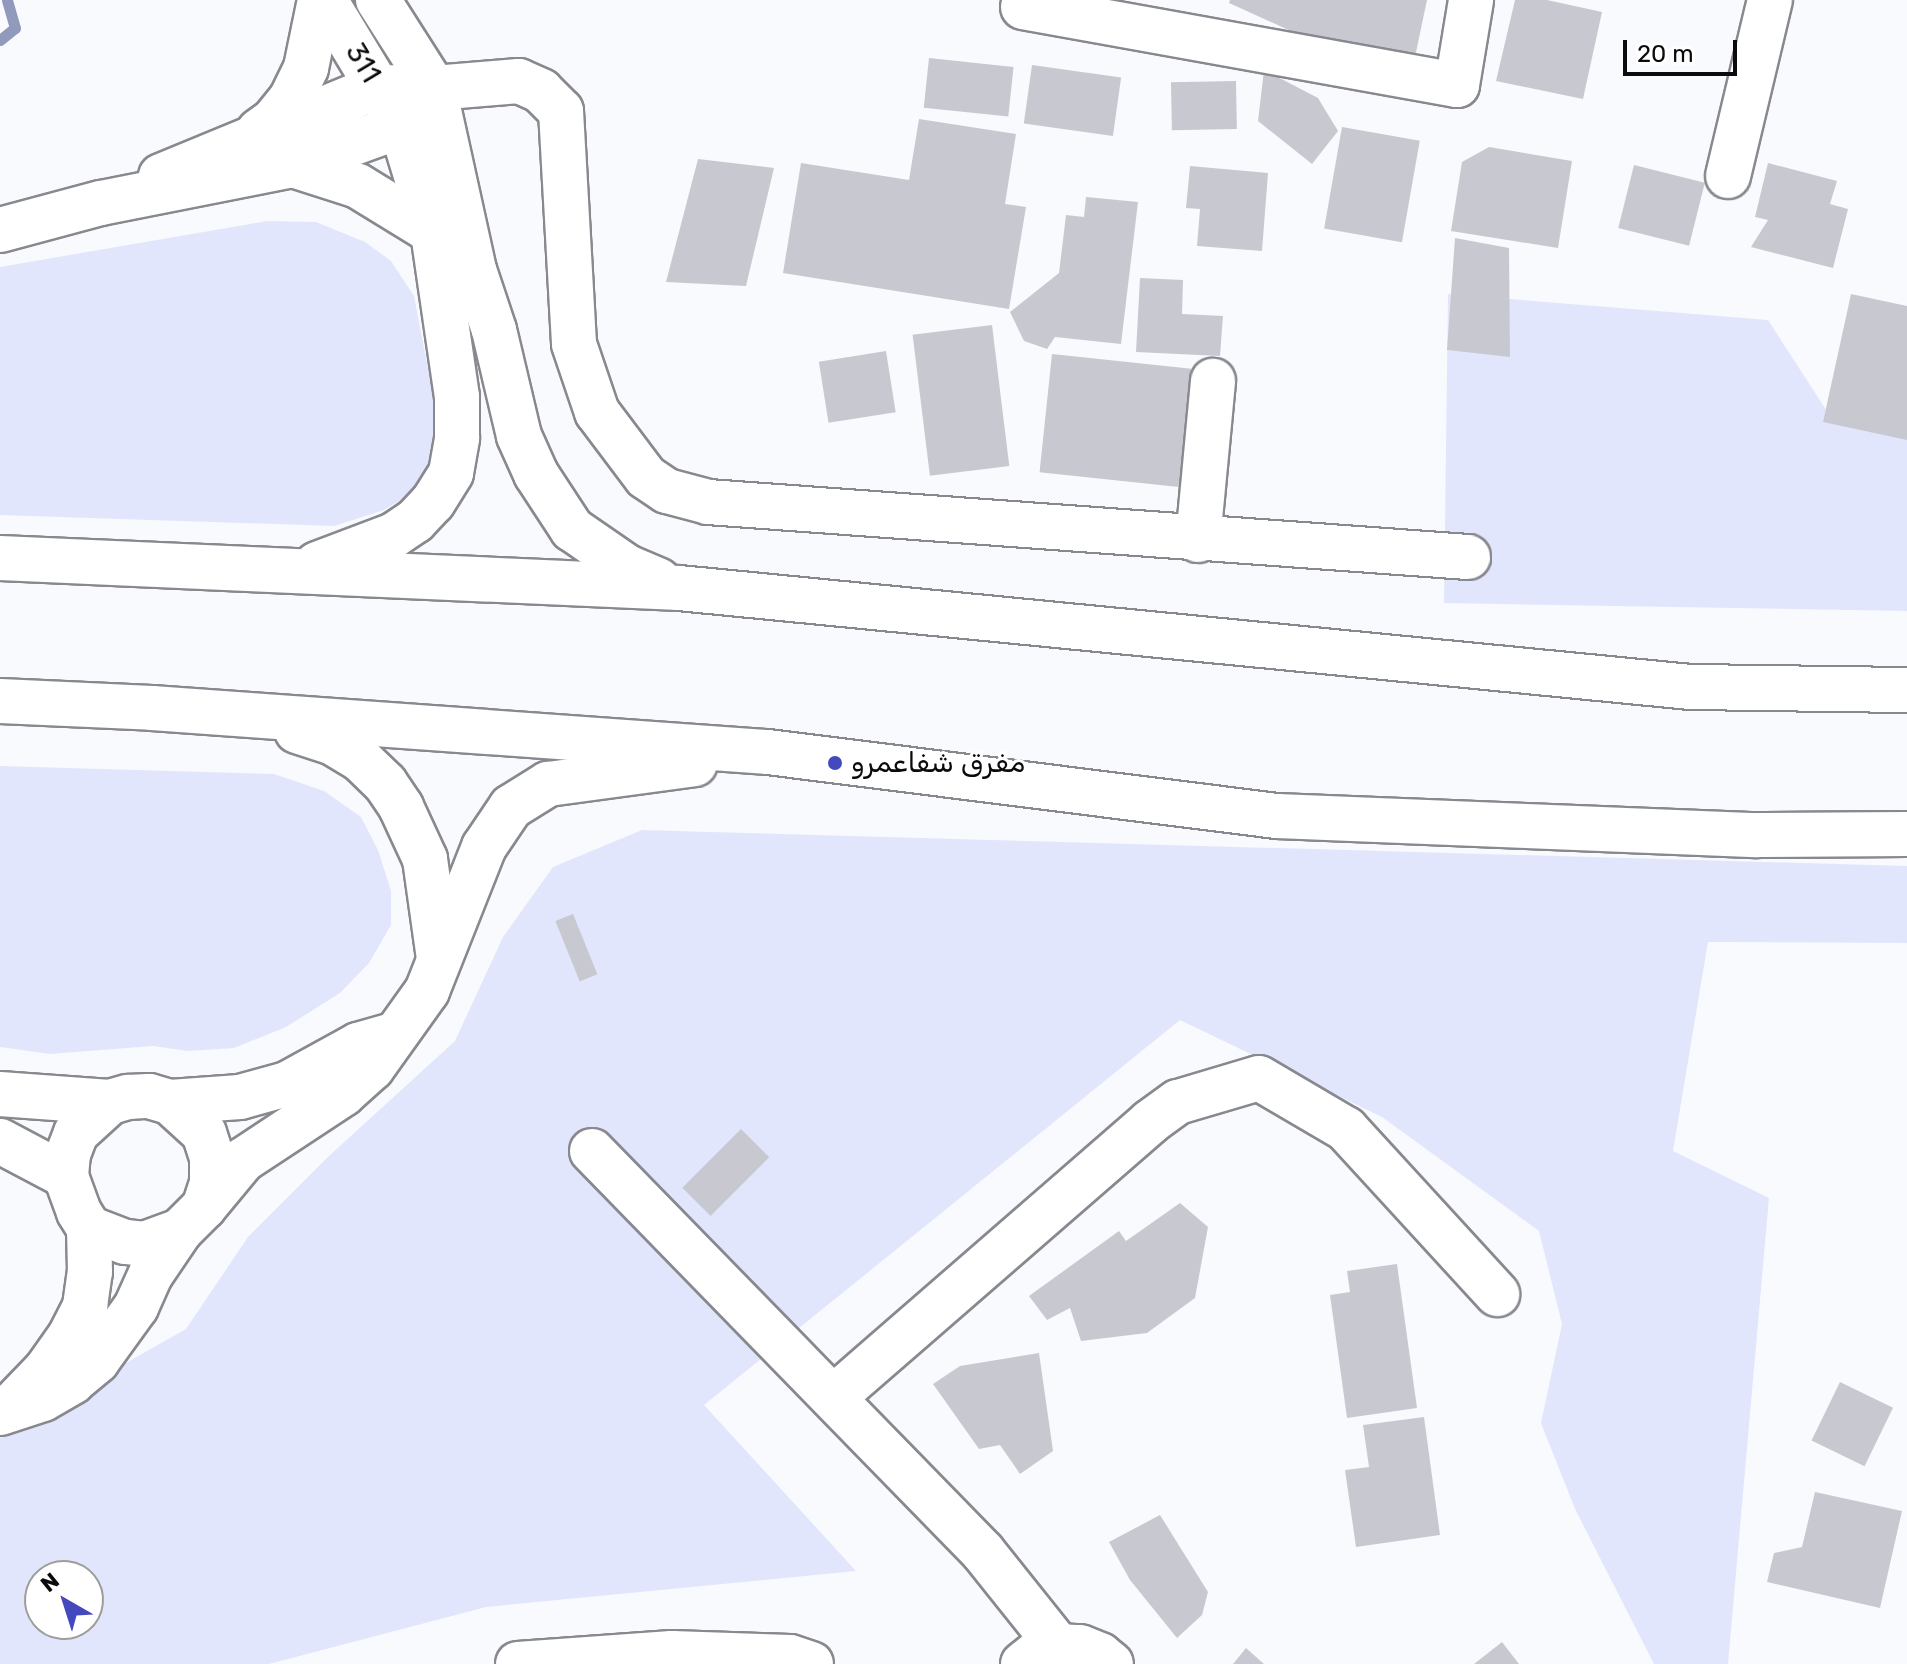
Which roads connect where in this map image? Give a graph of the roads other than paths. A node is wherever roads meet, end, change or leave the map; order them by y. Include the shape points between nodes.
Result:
1 (322, 0) edge
2 (378, 0) edge
3 (1471, 0) edge
4 (1770, 0) edge
5 (1023, 7) dead end
6 (1080, 7) edge
7 (377, 87) junction
8 (434, 88) junction
9 (401, 126) junction
10 (249, 138) junction
11 (293, 165) junction
12 (1728, 176) dead end
13 (101, 203) junction
14 (0, 230) edge
15 (433, 232) junction
16 (1213, 381) dead end
17 (1198, 540) junction
18 (1468, 557) dead end
19 (0, 558) edge
20 (294, 571) junction
21 (679, 588) junction
22 (1907, 690) edge
23 (0, 701) edge
24 (152, 708) junction
25 (768, 752) junction
26 (1907, 834) edge
27 (439, 961) junction
28 (392, 1035) junction
29 (0, 1094) edge
30 (110, 1102) junction
31 (170, 1102) junction
32 (0, 1141) edge
33 (592, 1151) dead end
34 (66, 1176) junction
35 (192, 1219) junction
36 (89, 1228) junction
37 (1497, 1294) dead end
38 (834, 1397) junction
39 (4, 1411) edge
40 (1040, 1655) edge
41 (518, 1664) edge
42 (811, 1664) edge
43 (1111, 1664) edge

1 - 7 main road, 311
1 - 10 main road via 314,41 291,99
2 - 8 main road, 311
3 - 6 main road via 1457,85
4 - 12 main road
5 - 6 main road
7 - 8 main road
7 - 9 main road, 311
7 - 10 main road
8 - 9 main road
8 - 17 main road via 519,81 541,91 561,111 574,344 597,412 646,477 667,491 708,502
8 - 21 main road via 474,270 519,436 536,474 572,529 627,567
9 - 11 main road
9 - 15 main road, 311
10 - 13 main road
11 - 13 main road
11 - 15 main road via 358,186
13 - 14 main road
15 - 20 main road, 311 via 457,397 451,473 433,502 394,535
16 - 17 main road
17 - 18 main road
19 - 20 main road
20 - 21 main road
21 - 22 main road via 1691,687
23 - 24 main road
24 - 25 main road
24 - 27 main road via 281,726 333,743 360,759 385,783 425,859
25 - 26 main road via 1277,816 1757,835
25 - 27 main road via 548,784 523,799 511,807 484,847
27 - 28 main road via 427,991
28 - 31 main road via 358,1045 287,1084 240,1097
28 - 35 main road via 372,1068 343,1094 243,1160
29 - 30 main road
30 - 31 main road via 149,1096
30 - 34 main road via 76,1133
31 - 35 main road via 204,1133 212,1157 212,1183
32 - 34 main road
33 - 38 main road
34 - 36 main road
35 - 36 main road via 145,1244
35 - 39 main road via 97,1361 43,1399
36 - 39 main road via 85,1306 46,1370
37 - 38 main road via 1346,1129 1259,1078 1178,1102 1150,1122
38 - 40 main road via 983,1552
40 - 43 main road via 1080,1647
41 - 42 main road via 672,1653 790,1657

